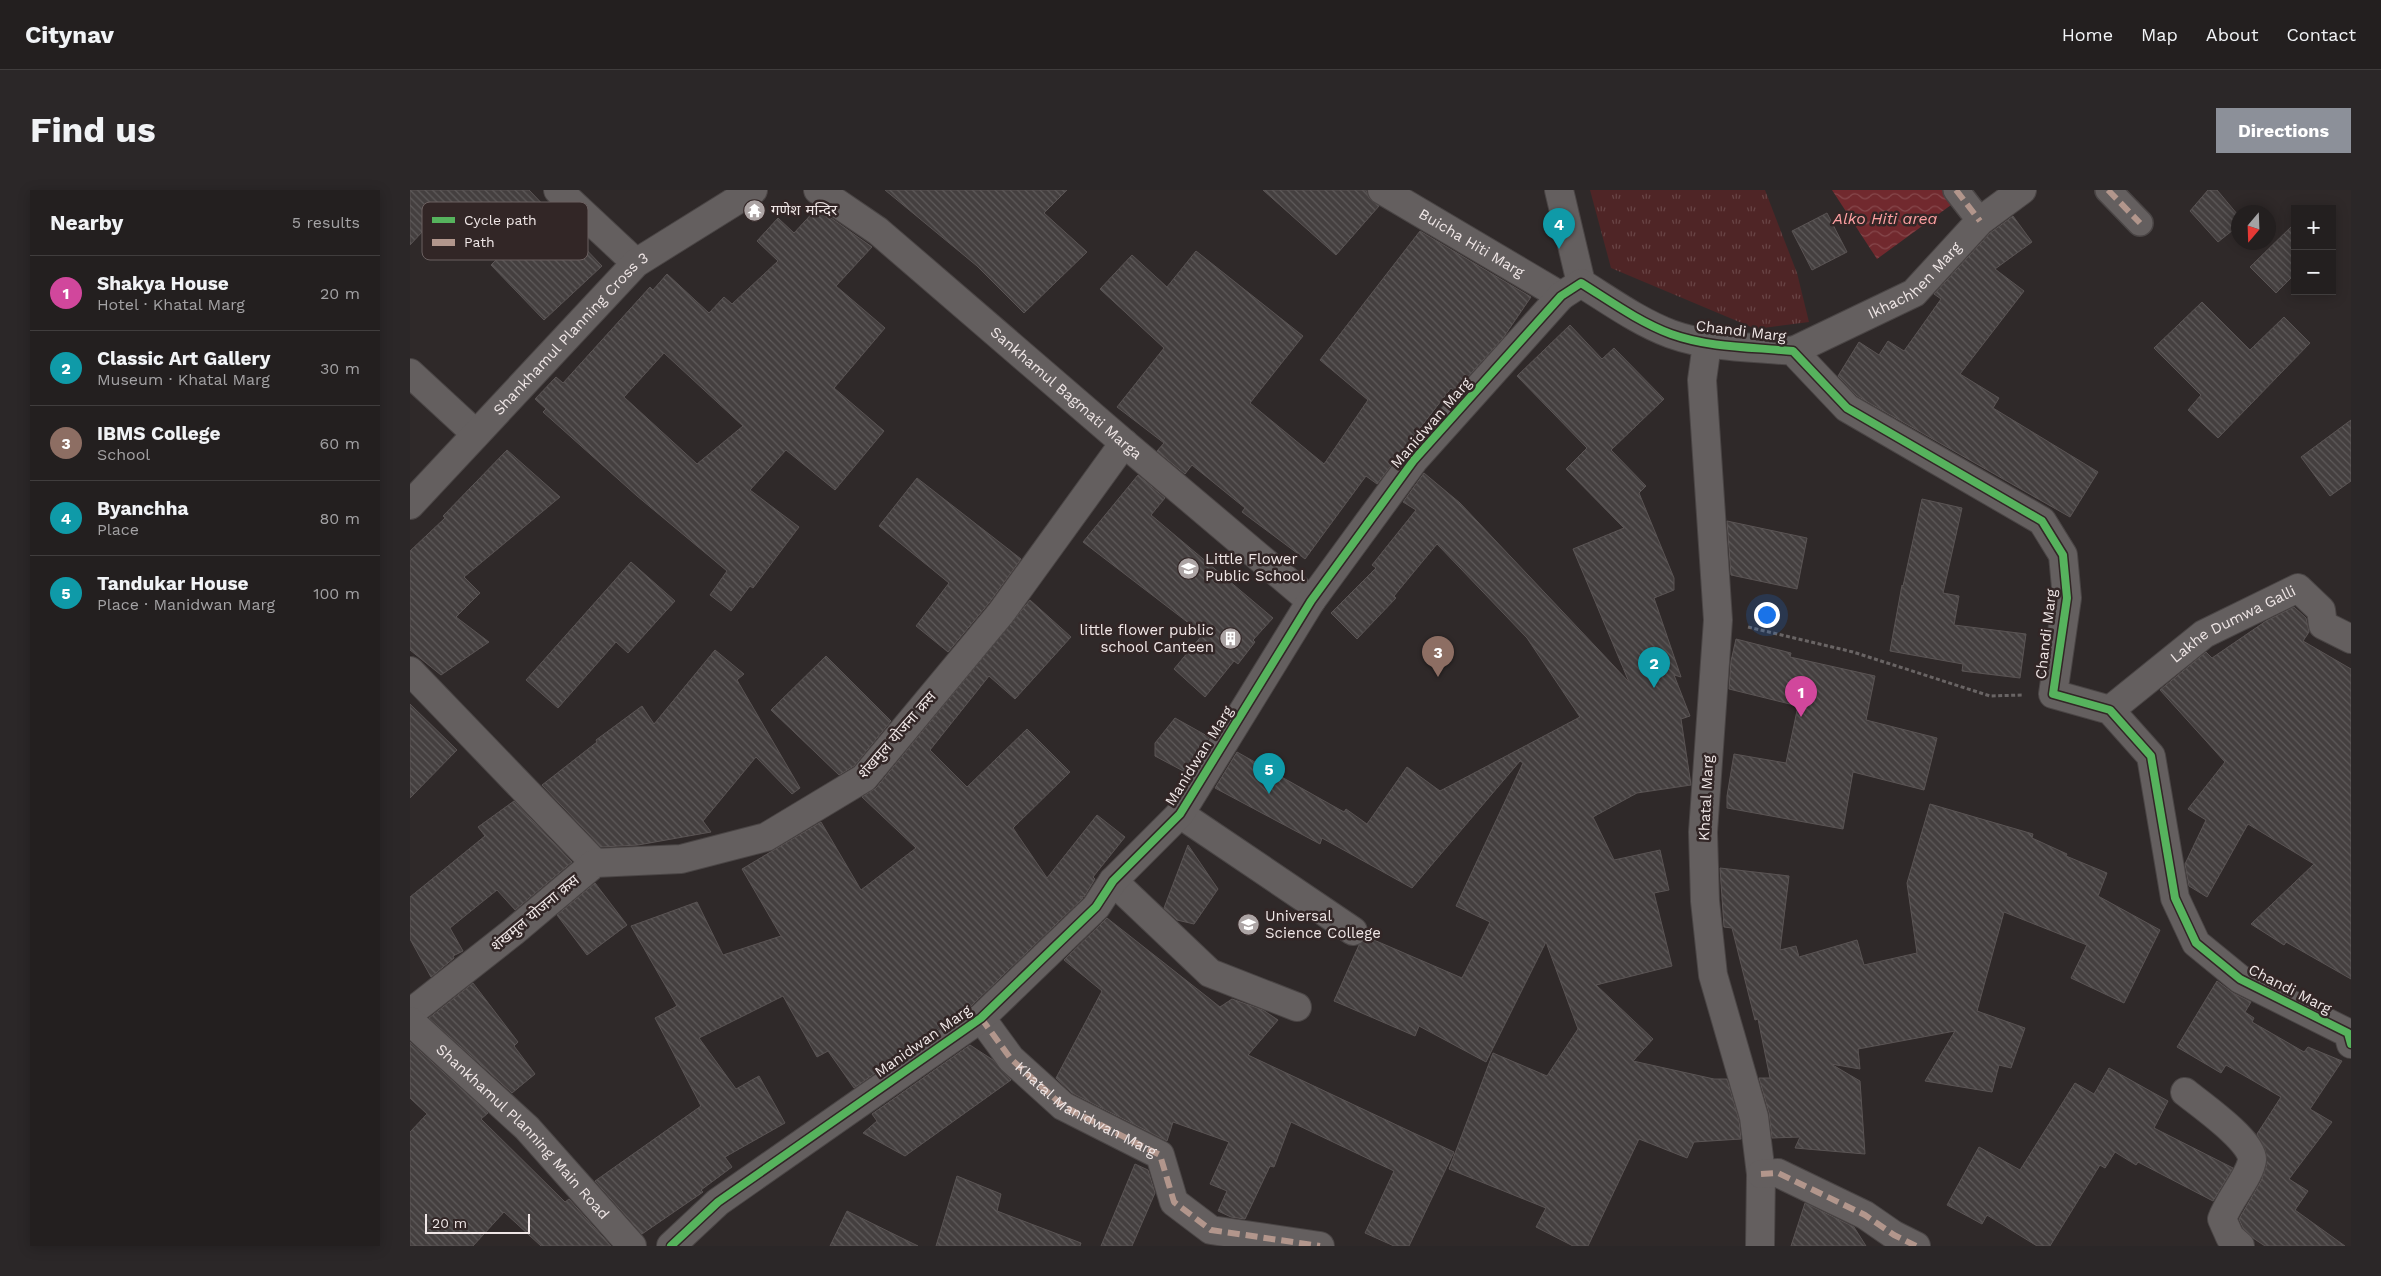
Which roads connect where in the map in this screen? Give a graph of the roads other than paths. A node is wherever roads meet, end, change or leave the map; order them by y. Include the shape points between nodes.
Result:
1 (558, 190) edge
2 (753, 190) edge
3 (818, 190) edge
4 (1382, 190) edge
5 (1559, 190) edge
6 (1956, 190) edge
7 (2022, 190) edge
8 (2108, 190) edge
9 (571, 202) edge
10 (588, 218) edge
11 (1980, 221) junction
12 (2140, 224) dead end
13 (636, 263) junction
14 (1571, 289) junction
15 (1707, 344) junction
16 (1793, 351) junction
17 (410, 373) edge
18 (476, 434) junction
19 (1124, 443) junction
20 (410, 504) edge
21 (1311, 601) junction
22 (2351, 639) edge
23 (410, 671) edge
24 (2110, 710) junction
25 (1180, 814) junction
26 (595, 863) junction
27 (1113, 881) junction
28 (1353, 931) dead end
29 (1297, 1007) dead end
30 (410, 1012) edge
31 (981, 1018) junction
32 (410, 1021) edge
33 (2351, 1044) edge
34 (2185, 1092) dead end
35 (1761, 1174) junction
36 (632, 1246) edge
37 (671, 1246) edge
38 (1320, 1246) edge
39 (1760, 1246) edge
40 (1916, 1246) edge
41 (2240, 1246) edge

1 - 9 street
2 - 13 street, Shankhamul Planning Cross 3
3 - 19 street, Sankhamul Bagmati Marga via 878,231
4 - 14 street, Buicha Hiti Marg
5 - 14 street
6 - 11 street
7 - 11 street, Ikhachhen Marg
8 - 12 street
10 - 13 street
11 - 16 street, Ikhachhen Marg via 1914,293
13 - 18 street, Shankhamul Planning Cross 3
14 - 15 street, Chandi Marg via 1623,309 1671,334
14 - 21 street, Manidwan Marg via 1414,460
15 - 16 street, Chandi Marg
15 - 35 street, Khatal Marg via 1702,380 1718,620 1703,832 1704,901 1713,975 1754,1117
16 - 24 street, Chandi Marg via 1847,408 2042,521 2063,554 2067,598 2053,694
17 - 18 street
18 - 20 street, Shankhamul Planning Cross 3
19 - 21 street, Sankhamul Bagmati Marga
19 - 26 street, शंखमुल योजना क्रस via 1001,613 864,778 766,837 681,859
21 - 25 street, Manidwan Marg
22 - 24 street, Lakhe Dumwa Galli via 2323,625 2321,610 2298,588 2204,634
23 - 26 street
24 - 33 street, Chandi Marg via 2151,756 2175,898 2196,943 2240,979 2348,1033
25 - 27 street, Manidwan Marg
25 - 28 street
26 - 30 street, शंखमुल योजना क्रस
27 - 29 street via 1210,973
27 - 31 street, Manidwan Marg via 1096,907
31 - 37 street, Manidwan Marg via 718,1202
31 - 38 street, Khatal Manidwan Marg via 1012,1059 1063,1106 1160,1155 1174,1202 1211,1230
32 - 36 street, Shankhamul Planning Main Road via 527,1128
34 - 41 street via 2242,1140 2251,1152 2248,1171 2222,1219 2230,1237
35 - 39 street, Khatal Marg
35 - 40 street via 1778,1174 1865,1215

